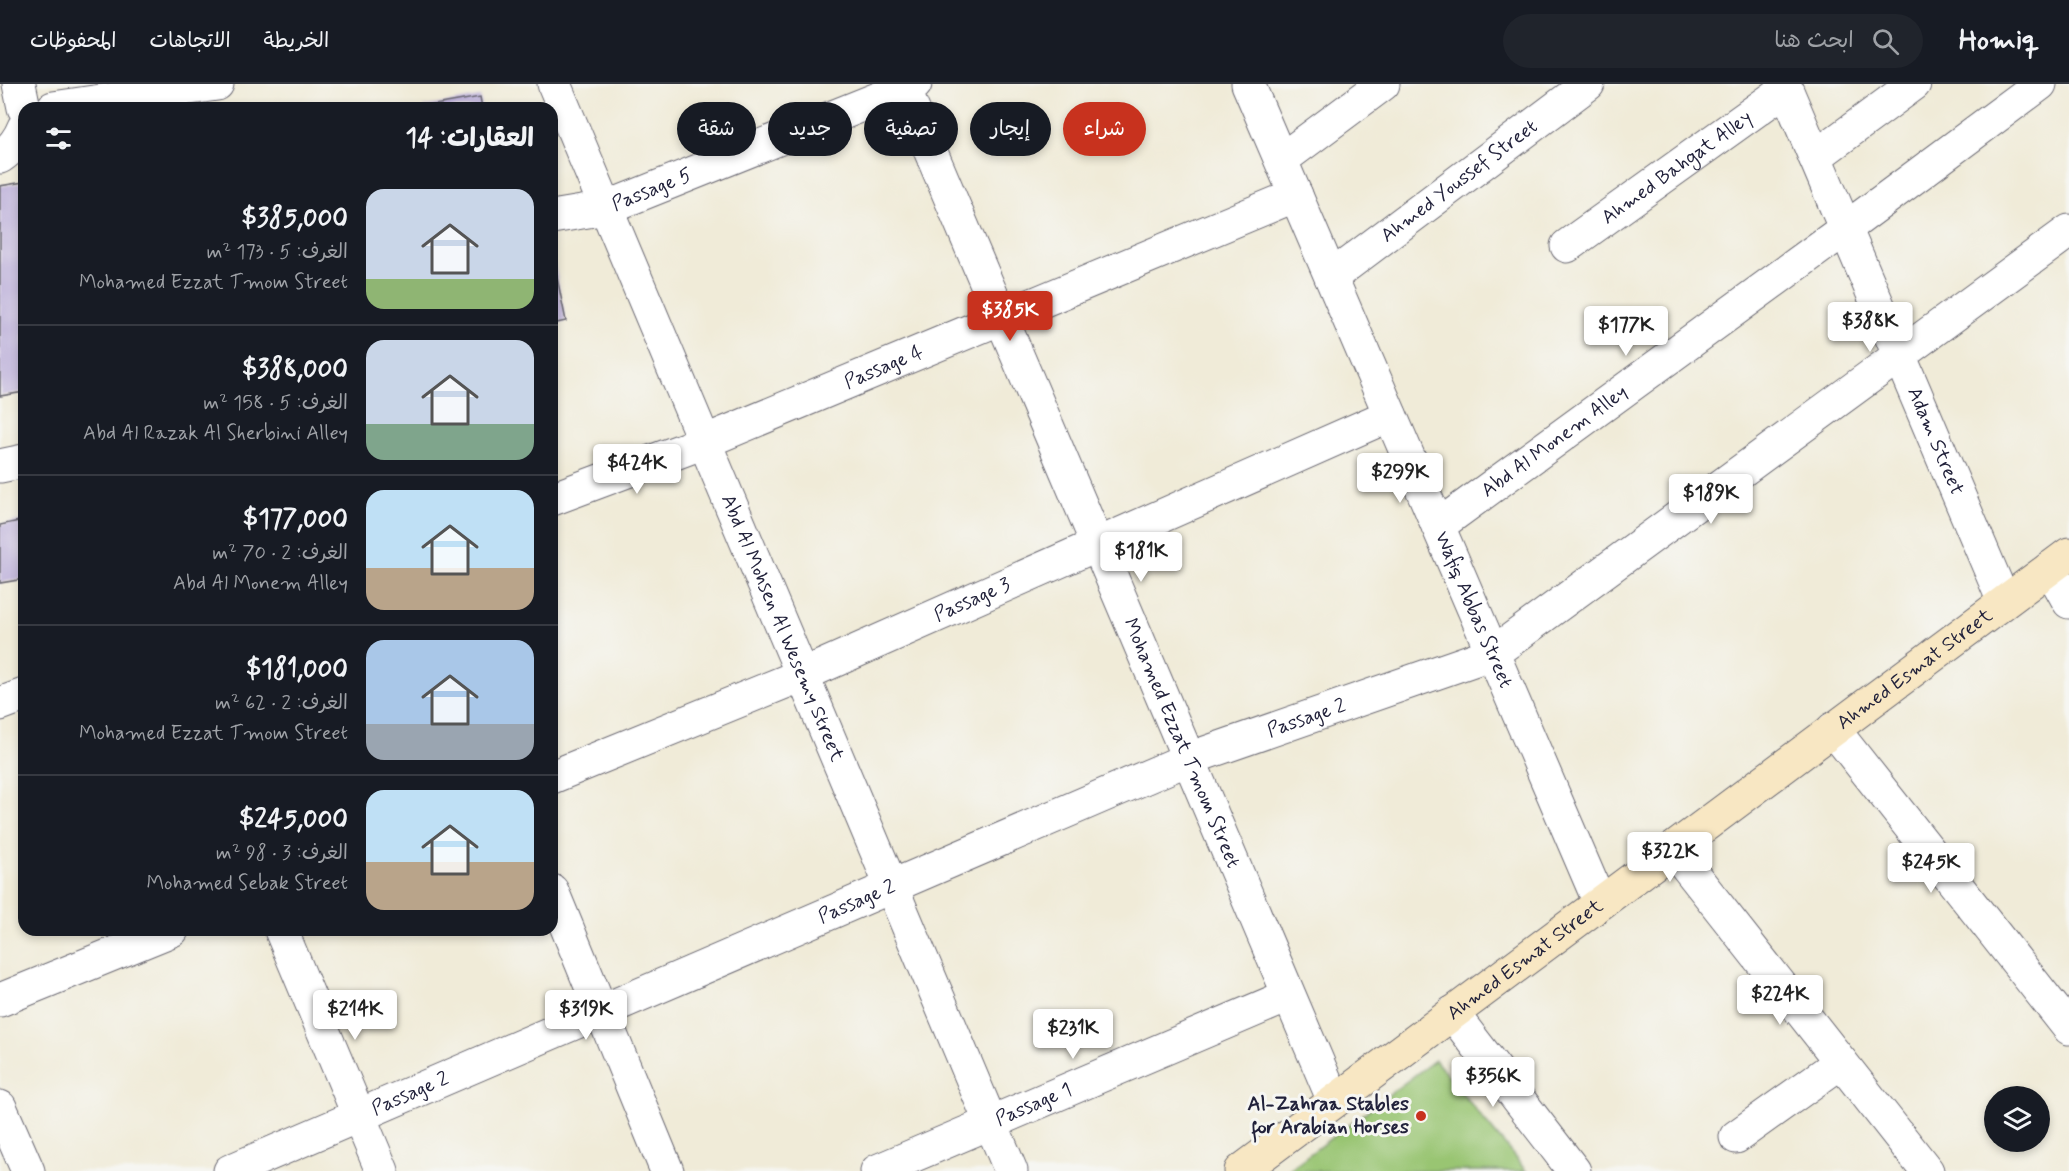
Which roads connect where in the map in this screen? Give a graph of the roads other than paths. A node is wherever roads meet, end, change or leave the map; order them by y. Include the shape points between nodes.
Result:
1 (19, 84) edge
2 (217, 84) edge
3 (554, 84) edge
4 (1248, 84) edge
5 (1383, 84) edge
6 (1588, 84) edge
7 (1914, 84) edge
8 (2040, 84) edge
9 (907, 85) edge
10 (1785, 87) edge
11 (23, 102) edge
12 (104, 102) edge
13 (18, 140) edge
14 (0, 157) edge
15 (1815, 157) junction
16 (1281, 160) junction
17 (1296, 195) junction
18 (606, 208) junction
19 (558, 216) edge
20 (1845, 229) junction
21 (2069, 231) edge
22 (1567, 246) dead end
23 (1331, 277) junction
24 (1001, 318) junction
25 (1899, 356) junction
26 (1390, 415) junction
27 (704, 442) junction
28 (18, 462) edge
29 (0, 466) edge
30 (558, 497) edge
31 (1438, 525) junction
32 (1097, 545) junction
33 (2059, 561) edge
34 (2004, 602) junction
35 (2069, 602) edge
36 (1492, 653) junction
37 (802, 675) junction
38 (18, 697) edge
39 (0, 704) edge
40 (1833, 729) junction
41 (1188, 759) junction
42 (558, 775) edge
43 (1673, 849) junction
44 (891, 887) junction
45 (1600, 903) junction
46 (558, 906) edge
47 (156, 936) edge
48 (284, 936) edge
49 (1288, 996) junction
50 (0, 1000) edge
51 (602, 1012) junction
52 (1452, 1013) junction
53 (2069, 1028) edge
54 (1841, 1062) junction
55 (1334, 1101) junction
56 (0, 1107) edge
57 (359, 1116) junction
58 (990, 1123) junction
59 (1736, 1137) dead end
60 (1249, 1169) edge
61 (28, 1171) edge
62 (230, 1171) edge
63 (382, 1171) edge
64 (668, 1171) edge
65 (877, 1171) edge
66 (1011, 1171) edge
67 (1574, 1171) edge
68 (1927, 1171) edge

1 - 11 street
2 - 12 street
3 - 18 street, Abd Al Mohsen Al Wesemy Street
4 - 16 street, Wafiq Abbas Street
5 - 16 street
6 - 23 street, Ahmed Youssef Street
7 - 15 street
8 - 20 street, Abd Al Monem Alley
9 - 18 street, Passage 5
9 - 24 street, Mohamed Ezzat Tmom Street
10 - 15 street, Adam Street
10 - 22 street, Ahmed Bahgat Alley
13 - 14 street
15 - 20 street, Adam Street
16 - 17 street, Wafiq Abbas Street
17 - 23 street, Wafiq Abbas Street
17 - 24 street, Passage 4
18 - 19 street, Passage 5
18 - 27 street, Abd Al Mohsen Al Wesemy Street
20 - 25 street, Adam Street
20 - 31 street, Abd Al Monem Alley
21 - 25 street, Passage 2
23 - 26 street, Wafiq Abbas Street
24 - 27 street, Passage 4
24 - 32 street, Mohamed Ezzat Tmom Street
25 - 34 street, Adam Street
25 - 36 street, Passage 2
26 - 31 street, Wafiq Abbas Street
26 - 32 street, Passage 3
27 - 30 street, Passage 4
27 - 37 street, Abd Al Mohsen Al Wesemy Street
28 - 29 street
31 - 36 street, Wafiq Abbas Street
32 - 37 street, Passage 3
32 - 41 street, Mohamed Ezzat Tmom Street
33 - 34 main road, Ahmed Esmat Street
33 - 35 street
34 - 40 main road, Ahmed Esmat Street
36 - 41 street, Passage 2
36 - 45 street, Wafiq Abbas Street
37 - 42 street, Passage 3
37 - 44 street, Abd Al Mohsen Al Wesemy Street
38 - 39 street
40 - 43 main road, Ahmed Esmat Street
40 - 53 street
41 - 44 street, Passage 2
41 - 49 street, Mohamed Ezzat Tmom Street
43 - 45 main road, Ahmed Esmat Street
43 - 54 street
44 - 51 street, Passage 2
44 - 58 street, Abd Al Mohsen Al Wesemy Street
45 - 52 main road, Ahmed Esmat Street
46 - 51 street
47 - 50 street
48 - 57 street
49 - 55 street, Mohamed Ezzat Tmom Street
49 - 58 street, Passage 1
51 - 57 street, Passage 2
51 - 64 street
52 - 55 main road, Ahmed Esmat Street
52 - 67 street
54 - 59 street
54 - 68 street
55 - 60 main road, Ahmed Esmat Street
56 - 61 street
57 - 62 street, Passage 2
57 - 63 street
58 - 65 street, Passage 1
58 - 66 street, Abd Al Mohsen Al Wesemy Street

